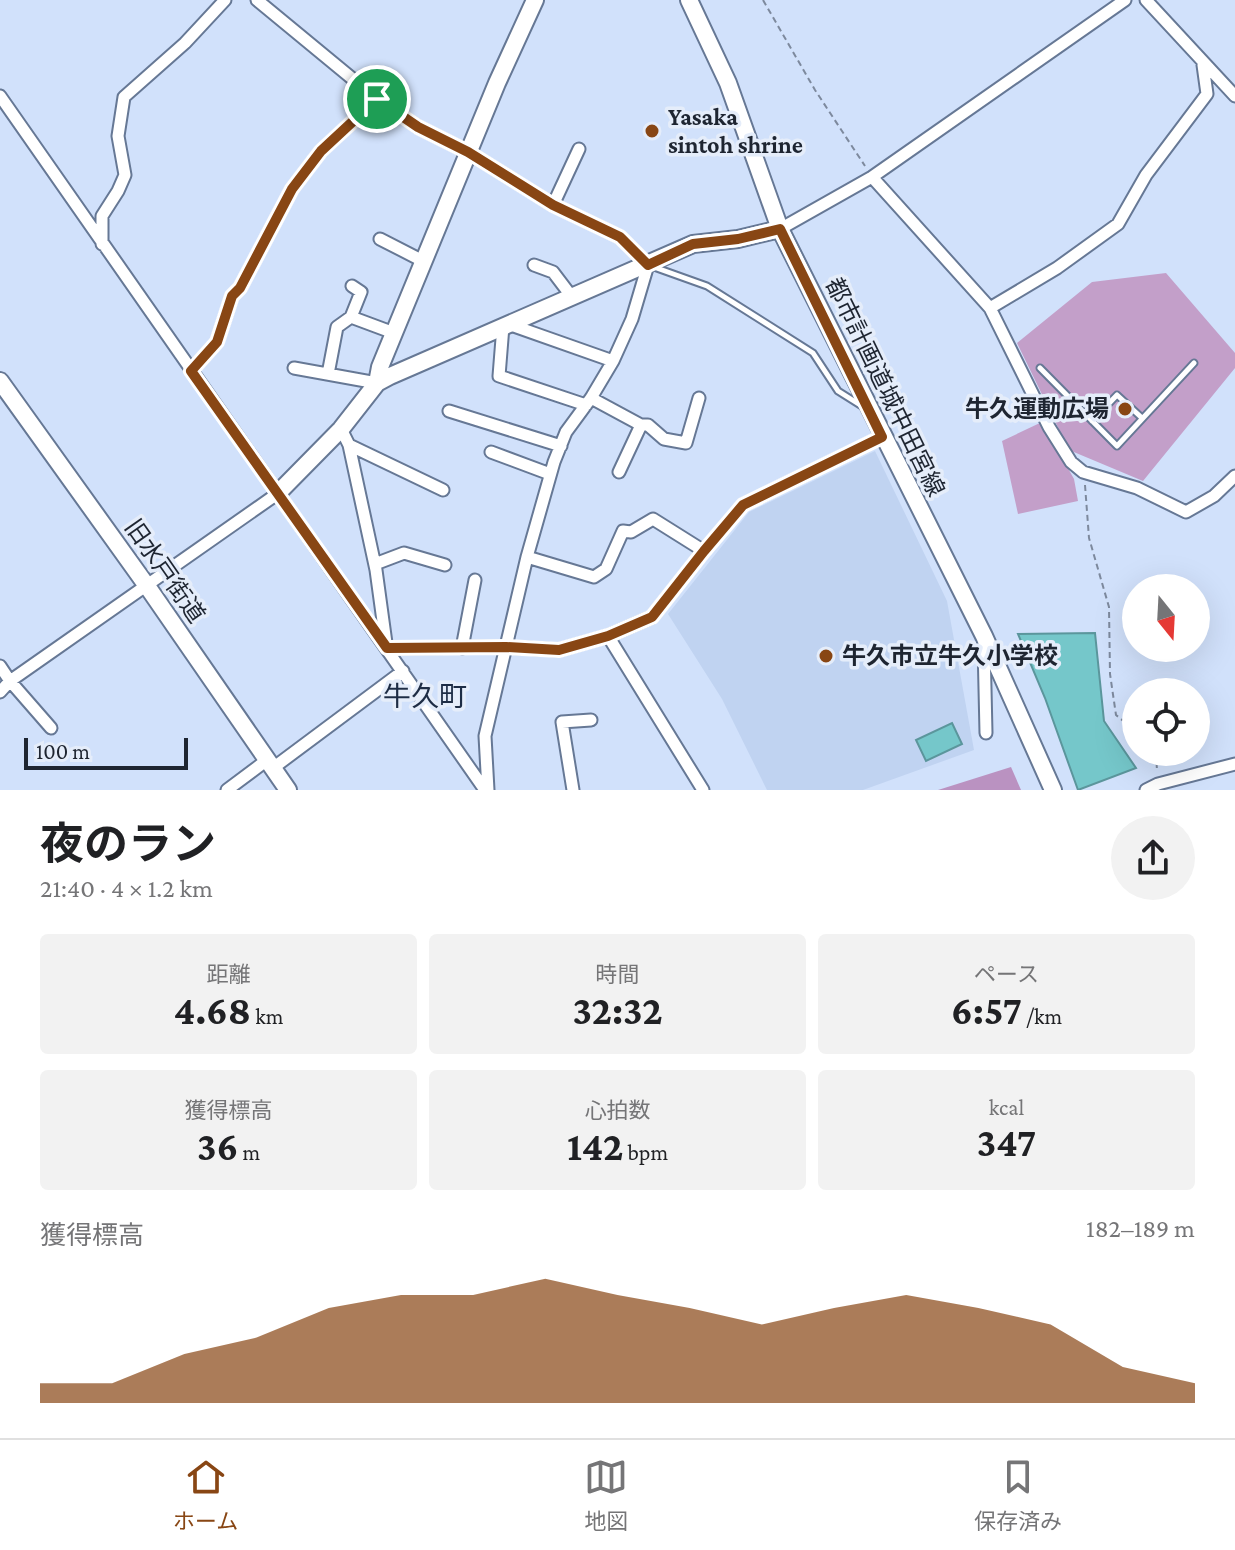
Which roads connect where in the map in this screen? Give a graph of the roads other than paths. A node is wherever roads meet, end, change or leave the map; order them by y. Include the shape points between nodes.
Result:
1 (225, 0) edge
2 (257, 0) edge
3 (535, 0) edge
4 (689, 0) edge
5 (1125, 0) edge
6 (1146, 0) edge
7 (1203, 65) junction
8 (0, 96) edge
9 (1235, 96) edge
10 (377, 99) junction
11 (579, 149) dead end
12 (468, 152) junction
13 (872, 177) junction
14 (553, 205) junction
15 (780, 229) junction
16 (380, 239) dead end
17 (102, 244) junction
18 (423, 261) junction
19 (534, 265) dead end
20 (648, 265) junction
21 (352, 286) dead end
22 (572, 297) junction
23 (990, 308) junction
24 (351, 317) junction
25 (506, 325) junction
26 (394, 333) junction
27 (613, 361) junction
28 (1194, 363) dead end
29 (294, 368) dead end
30 (1040, 368) dead end
31 (191, 371) junction
32 (328, 374) junction
33 (0, 381) edge
34 (377, 383) junction
35 (699, 398) dead end
36 (589, 401) junction
37 (869, 410) junction
38 (449, 411) dead end
39 (1142, 418) junction
40 (1092, 421) junction
41 (641, 425) junction
42 (345, 437) junction
43 (882, 437) junction
44 (561, 446) junction
45 (491, 452) dead end
46 (619, 472) dead end
47 (550, 474) junction
48 (1235, 476) edge
49 (443, 490) dead end
50 (277, 494) junction
51 (704, 551) junction
52 (527, 557) junction
53 (375, 564) junction
54 (445, 565) dead end
55 (475, 580) dead end
56 (147, 586) junction
57 (608, 636) junction
58 (984, 636) junction
59 (506, 647) junction
60 (387, 648) junction
61 (462, 648) junction
62 (0, 666) edge
63 (403, 671) junction
64 (10, 681) junction
65 (0, 692) edge
66 (591, 720) dead end
67 (51, 728) dead end
68 (986, 733) dead end
69 (270, 764) junction
70 (1235, 764) edge
71 (227, 790) edge
72 (288, 790) edge
73 (486, 790) edge
74 (573, 790) edge
75 (703, 790) edge
76 (1053, 790) edge
77 (1146, 790) edge

1 - 17 street via 124,97 118,136 125,175 102,216
2 - 10 street
3 - 12 street
4 - 15 street, 都市計画道城中田宮線 via 728,83
5 - 13 street
6 - 7 street
7 - 9 street
7 - 23 street via 1207,94 1146,175 1118,224
8 - 17 street
10 - 12 street
10 - 31 street via 321,151 292,189 232,296 217,342
11 - 14 street
12 - 14 street
12 - 18 street
13 - 15 street
13 - 23 street
14 - 20 street via 620,237
15 - 20 street via 693,244
15 - 37 street, 都市計画道城中田宮線
16 - 18 street
17 - 31 street
18 - 26 street
19 - 22 street via 553,272
20 - 22 street
20 - 27 street
20 - 37 lane via 707,286 813,353 838,391
21 - 24 street via 361,292
22 - 25 street
23 - 48 street via 1049,427 1083,472 1137,488 1186,512
24 - 26 street
24 - 32 street via 337,327
25 - 27 street
25 - 34 street
25 - 36 street via 499,376
26 - 34 street
27 - 36 street
28 - 39 lane
29 - 32 street
30 - 40 lane
31 - 50 street
32 - 34 street
33 - 56 street, 旧水戸街道
34 - 42 street
35 - 41 street via 686,443 664,439
36 - 41 street
36 - 44 street
37 - 43 street, 都市計画道城中田宮線
38 - 44 street
39 - 40 lane via 1117,395
39 - 40 lane via 1117,446
41 - 46 street
42 - 49 street
42 - 50 street
42 - 53 street
43 - 51 street via 743,505
43 - 58 street, 都市計画道城中田宮線
44 - 47 street
45 - 47 street
47 - 52 street
50 - 56 street
50 - 60 street
51 - 52 street via 653,519 623,531 606,569 594,577
51 - 57 street via 652,617
52 - 59 street
53 - 54 street via 404,553
53 - 60 street
55 - 61 street
56 - 64 street
56 - 69 street, 旧水戸街道
57 - 59 street via 559,650
57 - 75 street
58 - 68 street
58 - 76 street, 都市計画道城中田宮線
59 - 61 street
59 - 73 street via 485,736
60 - 61 street
60 - 63 street
62 - 64 street
63 - 69 street
63 - 73 street
64 - 65 street
64 - 67 street
66 - 74 street via 562,722
69 - 71 street
69 - 72 street, 旧水戸街道
70 - 77 street

